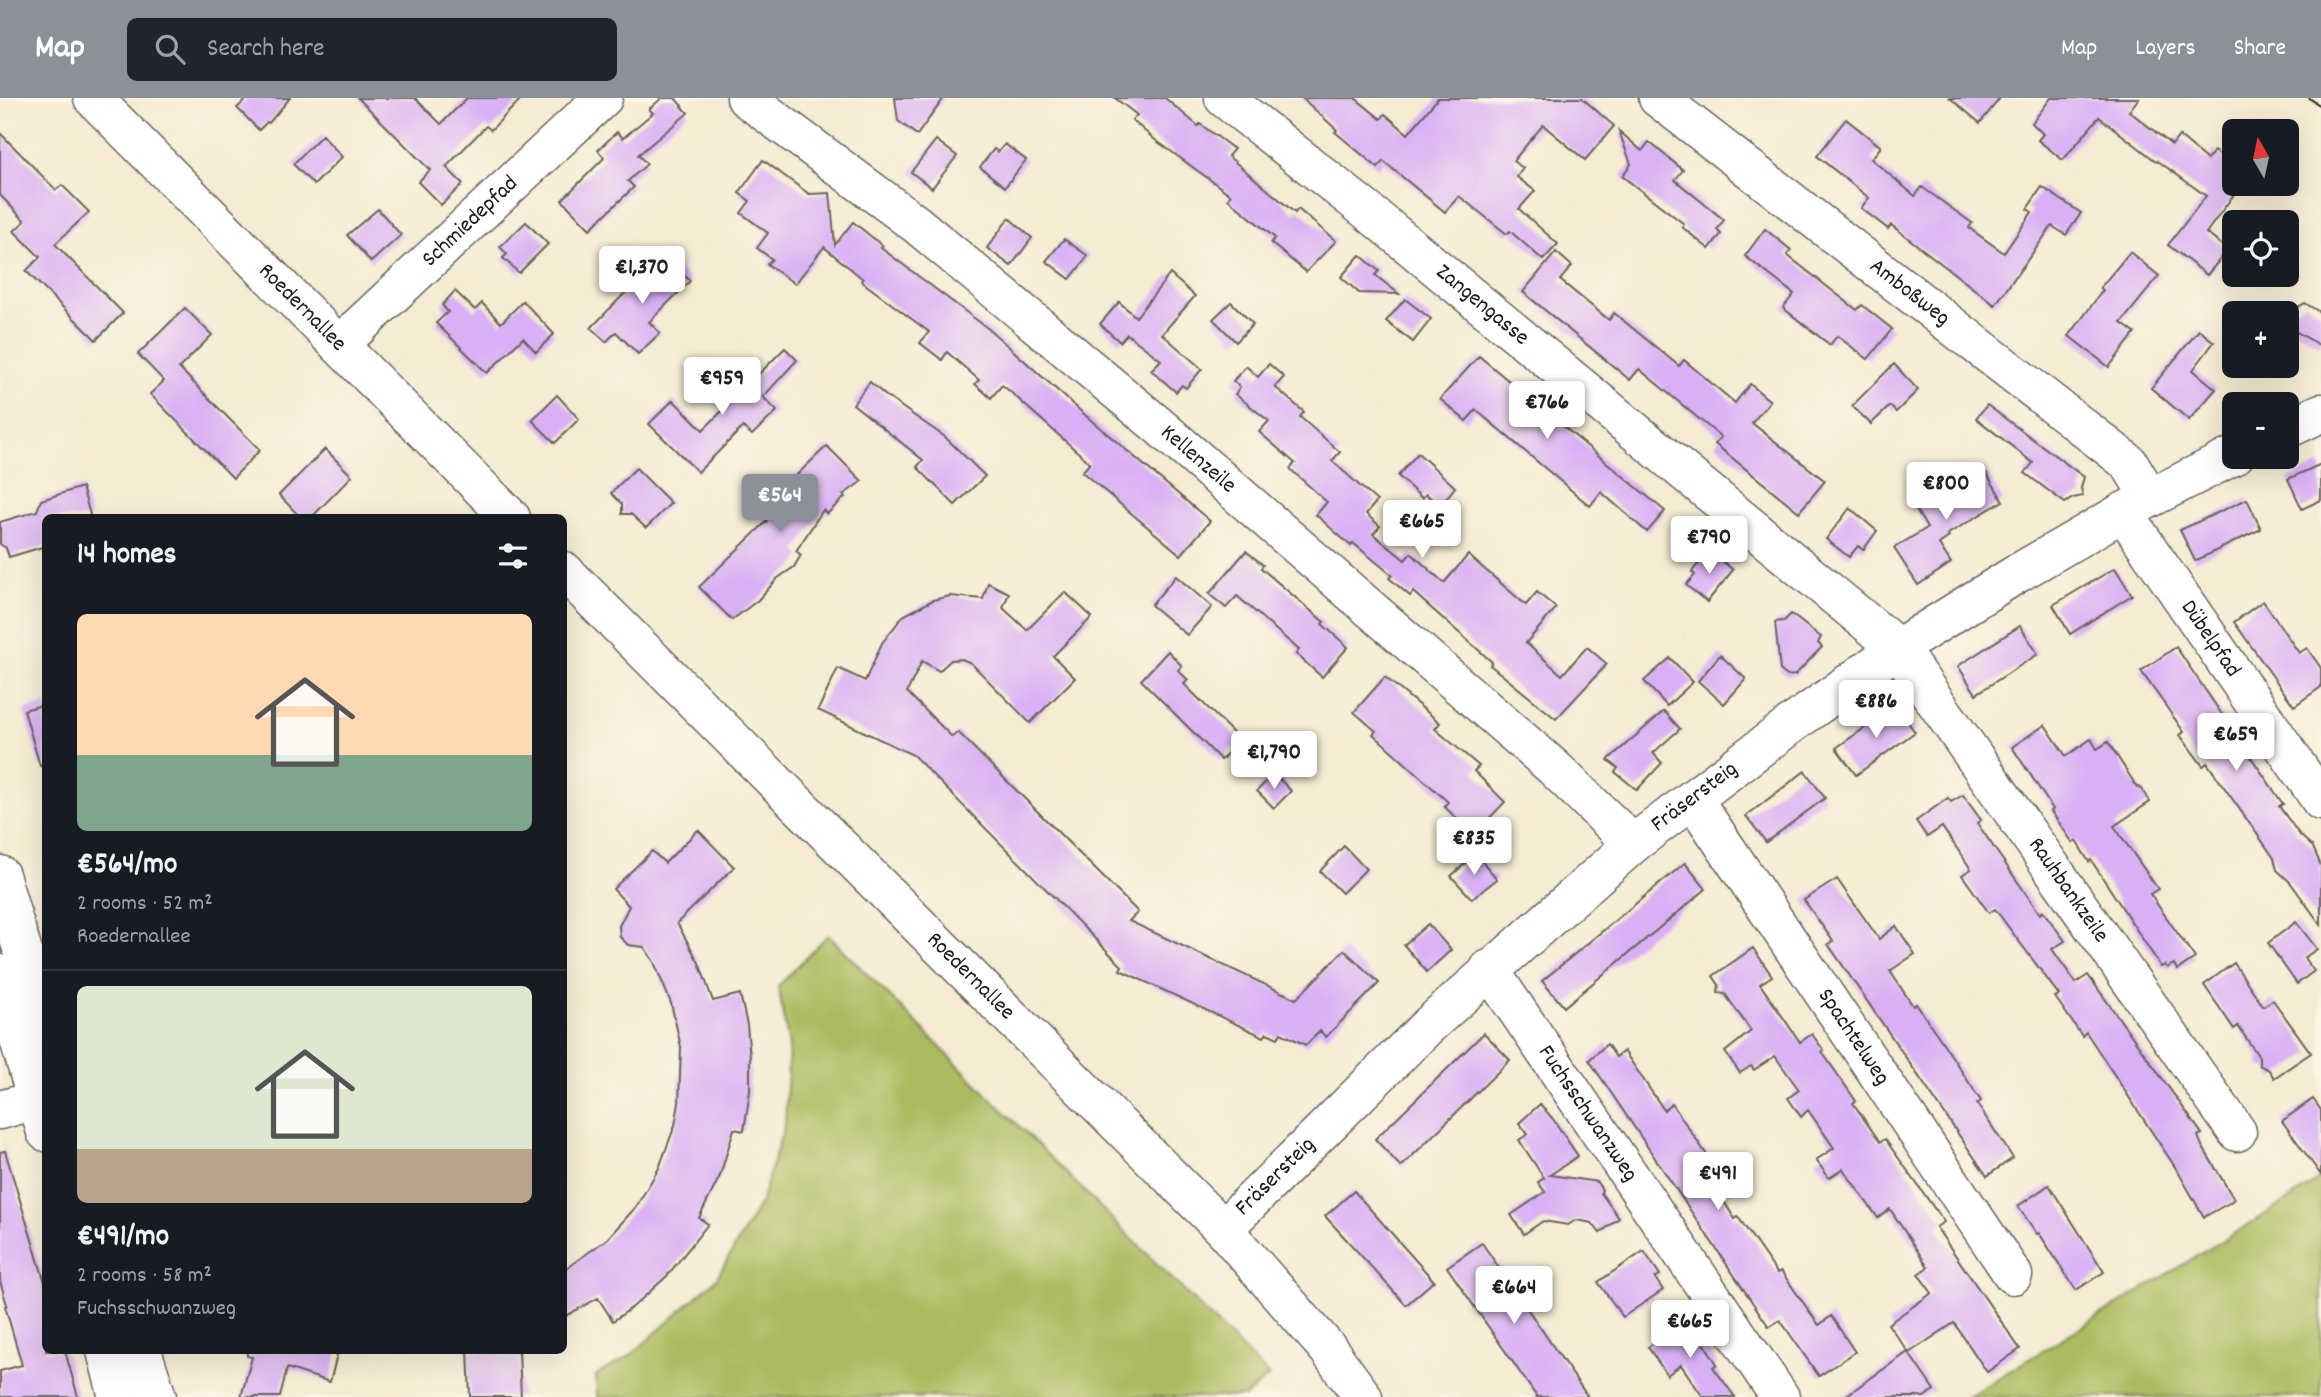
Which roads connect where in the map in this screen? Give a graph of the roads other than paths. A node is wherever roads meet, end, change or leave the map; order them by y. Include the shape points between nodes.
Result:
1 (93, 98) edge
2 (603, 98) edge
3 (746, 98) edge
4 (1224, 98) edge
5 (1658, 98) edge
6 (339, 345) junction
7 (2321, 413) edge
8 (2299, 423) edge
9 (2222, 462) edge
10 (2136, 505) junction
11 (507, 514) edge
12 (567, 574) edge
13 (1898, 648) junction
14 (1693, 799) junction
15 (2321, 801) edge
16 (1633, 844) junction
17 (0, 875) edge
18 (1489, 969) junction
19 (0, 974) edge
20 (42, 1016) edge
21 (0, 1110) edge
22 (41, 1116) edge
23 (2237, 1132) dead end
24 (1223, 1230) junction
25 (2013, 1275) dead end
26 (107, 1354) edge
27 (143, 1354) edge
28 (118, 1397) edge
29 (157, 1397) edge
30 (1363, 1397) edge
31 (1780, 1397) edge

1 - 6 street, Roedernallee
2 - 6 street, Schmiedepfad
3 - 16 street, Kellenzeile via 916,224 1158,426 1553,767
4 - 13 street, Zangengasse
5 - 10 street, Amboßweg via 2130,463
6 - 11 street, Roedernallee
7 - 8 street
9 - 10 street, Fräsersteig
10 - 13 street, Fräsersteig
10 - 15 street, Dübelpfad
12 - 24 street, Roedernallee
13 - 14 street, Fräsersteig
13 - 23 street, Rauhbankzeile
14 - 16 street, Fräsersteig
14 - 25 street, Spachtelweg
16 - 18 street, Fräsersteig
17 - 20 street
18 - 24 street, Fräsersteig
18 - 31 street, Fuchsschwanzweg
19 - 22 street
21 - 22 street
24 - 30 street, Roedernallee via 1312,1329
26 - 28 street
27 - 29 street

